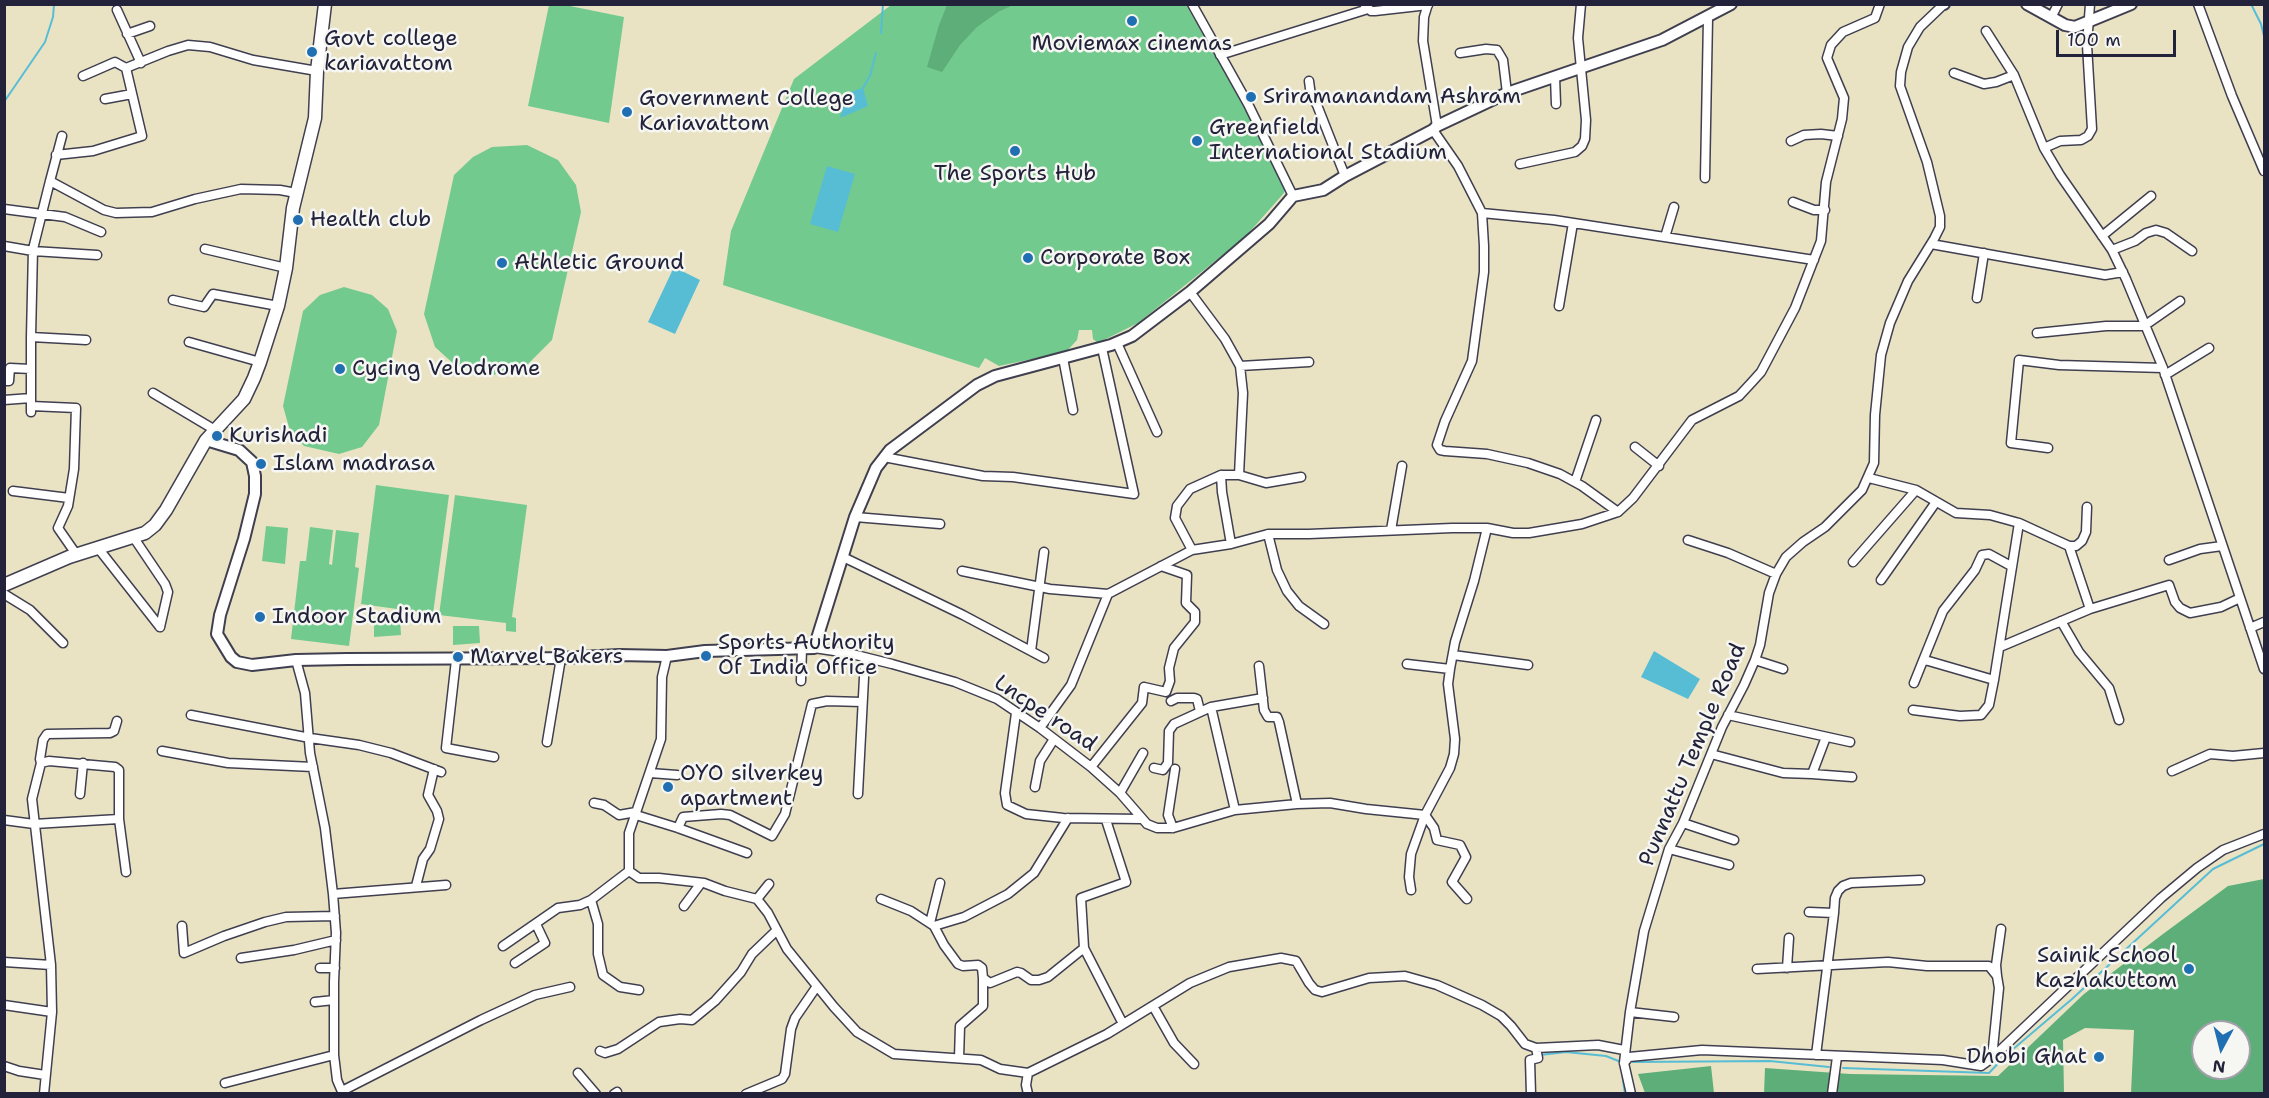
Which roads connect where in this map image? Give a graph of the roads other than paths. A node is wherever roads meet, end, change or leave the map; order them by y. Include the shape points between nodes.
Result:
1 (325, 4) edge
2 (1191, 4) edge
3 (1581, 4) edge
4 (1731, 4) edge
5 (1880, 4) edge
6 (2027, 4) edge
7 (2058, 4) edge
8 (2090, 4) edge
9 (2131, 4) edge
10 (2198, 4) edge
11 (1428, 5) edge
12 (1943, 5) edge
13 (1366, 7) edge
14 (117, 10) dead end
15 (1708, 18) junction
16 (2051, 18) junction
17 (2090, 21) junction
18 (150, 26) dead end
19 (1986, 31) dead end
20 (128, 34) junction
21 (1460, 53) dead end
22 (1220, 55) junction
23 (141, 63) junction
24 (126, 68) junction
25 (1581, 68) junction
26 (317, 71) junction
27 (1954, 73) dead end
28 (2014, 75) junction
29 (82, 76) dead end
30 (1555, 77) junction
31 (1308, 81) dead end
32 (1507, 93) junction
33 (132, 94) junction
34 (105, 99) dead end
35 (1556, 104) dead end
36 (1435, 128) junction
37 (62, 136) dead end
38 (1838, 136) junction
39 (1791, 141) dead end
40 (2044, 148) junction
41 (56, 155) junction
42 (1520, 164) dead end
43 (2265, 171) edge
44 (1345, 176) junction
45 (1705, 178) dead end
46 (50, 181) junction
47 (297, 193) junction
48 (1293, 196) junction
49 (2151, 196) dead end
50 (1793, 202) dead end
51 (1674, 207) dead end
52 (4, 209) edge
53 (1825, 210) junction
54 (42, 213) junction
55 (1482, 213) junction
56 (1573, 223) junction
57 (101, 232) dead end
58 (2102, 236) junction
59 (1665, 237) junction
60 (1931, 244) junction
61 (4, 246) edge
62 (205, 249) dead end
63 (33, 250) junction
64 (2112, 250) junction
65 (2192, 251) dead end
66 (1984, 254) junction
67 (97, 255) dead end
68 (1814, 260) junction
69 (286, 268) junction
70 (2123, 272) junction
71 (1190, 292) junction
72 (1977, 298) dead end
73 (173, 300) dead end
74 (2180, 301) dead end
75 (278, 306) junction
76 (1559, 306) dead end
77 (2144, 326) junction
78 (2037, 333) dead end
79 (31, 337) junction
80 (86, 340) dead end
81 (189, 342) dead end
82 (1117, 343) junction
83 (1102, 348) junction
84 (2209, 348) dead end
85 (1063, 358) junction
86 (260, 362) junction
87 (1309, 362) dead end
88 (1240, 366) junction
89 (31, 369) junction
90 (2164, 372) junction
91 (4, 381) edge
92 (153, 393) dead end
93 (4, 400) edge
94 (31, 405) junction
95 (1073, 410) dead end
96 (1596, 420) dead end
97 (215, 429) junction
98 (1157, 432) dead end
99 (206, 440) junction
100 (1635, 447) dead end
101 (2048, 448) dead end
102 (884, 457) junction
103 (1402, 466) dead end
104 (1659, 466) junction
105 (1221, 475) junction
106 (1239, 475) junction
107 (1301, 477) dead end
108 (1869, 478) junction
109 (1575, 482) junction
110 (1916, 490) junction
111 (13, 491) dead end
112 (69, 498) junction
113 (1936, 502) junction
114 (2087, 507) dead end
115 (1618, 512) junction
116 (855, 517) junction
117 (2019, 523) junction
118 (940, 524) dead end
119 (1487, 528) junction
120 (1391, 530) junction
121 (1268, 534) junction
122 (134, 538) junction
123 (1688, 540) dead end
124 (1231, 544) junction
125 (2069, 546) junction
126 (2222, 546) junction
127 (98, 548) junction
128 (1192, 550) junction
129 (1044, 552) dead end
130 (76, 554) junction
131 (843, 557) junction
132 (2169, 560) dead end
133 (1853, 562) dead end
134 (1161, 566) junction
135 (2011, 566) junction
136 (962, 571) dead end
137 (1776, 574) junction
138 (1881, 580) dead end
139 (7, 581) edge
140 (1038, 586) junction
141 (4, 594) edge
142 (1108, 594) junction
143 (2240, 598) junction
144 (2090, 609) junction
145 (2061, 621) junction
146 (2265, 622) edge
147 (1324, 624) dead end
148 (2250, 628) junction
149 (63, 643) dead end
150 (2000, 647) junction
151 (808, 648) junction
152 (1031, 651) junction
153 (1452, 655) junction
154 (667, 656) junction
155 (1044, 657) dead end
156 (561, 658) junction
157 (865, 658) junction
158 (296, 660) junction
159 (456, 660) junction
160 (1755, 660) junction
161 (1925, 660) junction
162 (1407, 664) dead end
163 (1259, 666) dead end
164 (1528, 666) dead end
165 (1450, 669) junction
166 (1783, 669) dead end
167 (2264, 669) edge
168 (1994, 680) junction
169 (801, 681) dead end
170 (1914, 683) dead end
171 (1263, 698) junction
172 (1171, 701) dead end
173 (862, 702) junction
174 (1211, 707) junction
175 (1913, 710) dead end
176 (1200, 711) junction
177 (1016, 713) junction
178 (191, 715) dead end
179 (1728, 715) junction
180 (2119, 720) dead end
181 (117, 721) dead end
182 (1040, 728) junction
183 (1827, 737) junction
184 (310, 738) junction
185 (1054, 739) junction
186 (547, 742) dead end
187 (1850, 742) dead end
188 (162, 751) dead end
189 (1143, 753) dead end
190 (2265, 753) edge
191 (1711, 754) junction
192 (494, 757) dead end
193 (41, 763) junction
194 (83, 763) junction
195 (313, 767) junction
196 (1091, 767) junction
197 (1154, 768) dead end
198 (1175, 769) dead end
199 (2172, 771) dead end
200 (650, 773) junction
201 (1812, 774) junction
202 (677, 775) dead end
203 (1852, 777) dead end
204 (1035, 787) dead end
205 (1120, 793) junction
206 (80, 794) dead end
207 (858, 794) dead end
208 (594, 803) dead end
209 (1297, 804) junction
210 (1234, 810) junction
211 (636, 814) junction
212 (1425, 815) junction
213 (1068, 818) junction
214 (119, 819) junction
215 (1142, 819) junction
216 (4, 820) edge
217 (1106, 820) junction
218 (1683, 823) junction
219 (34, 824) junction
220 (678, 828) junction
221 (1173, 828) junction
222 (2265, 834) edge
223 (1734, 840) dead end
224 (1669, 849) junction
225 (747, 853) dead end
226 (1729, 865) dead end
227 (629, 871) junction
228 (126, 872) dead end
229 (1920, 880) dead end
230 (700, 883) junction
231 (940, 883) dead end
232 (768, 884) dead end
233 (446, 885) dead end
234 (416, 886) junction
235 (1411, 890) dead end
236 (333, 894) junction
237 (757, 899) junction
238 (881, 899) dead end
239 (1467, 899) dead end
240 (591, 900) junction
241 (684, 906) dead end
242 (1809, 912) dead end
243 (1834, 913) junction
244 (335, 916) junction
245 (536, 924) junction
246 (932, 924) junction
247 (182, 926) dead end
248 (2001, 928) dead end
249 (777, 930) junction
250 (1789, 938) dead end
251 (336, 940) junction
252 (503, 946) dead end
253 (1084, 948) junction
254 (241, 958) dead end
255 (4, 962) edge
256 (515, 963) dead end
257 (1827, 964) junction
258 (51, 965) junction
259 (320, 968) dead end
260 (335, 968) junction
261 (1787, 968) junction
262 (1757, 969) dead end
263 (1997, 976) junction
264 (983, 978) junction
265 (817, 986) junction
266 (570, 987) dead end
267 (639, 990) dead end
268 (334, 1000) junction
269 (315, 1002) dead end
270 (4, 1005) edge
271 (1153, 1006) junction
272 (52, 1012) junction
273 (1630, 1012) junction
274 (1674, 1017) dead end
275 (1123, 1024) junction
276 (1624, 1050) junction
277 (600, 1051) dead end
278 (1537, 1052) junction
279 (1816, 1054) junction
280 (334, 1055) junction
281 (1837, 1057) junction
282 (959, 1058) junction
283 (1992, 1058) junction
284 (1624, 1063) junction
285 (1194, 1064) dead end
286 (4, 1066) edge
287 (578, 1073) dead end
288 (1028, 1073) junction
289 (45, 1075) junction
290 (225, 1083) dead end
291 (342, 1092) edge
292 (44, 1094) edge
293 (596, 1094) edge
294 (746, 1094) edge
295 (1028, 1094) edge
296 (1531, 1094) edge
297 (1631, 1094) edge
298 (1832, 1094) edge

1 - 26 main road
2 - 22 street
3 - 25 street
4 - 15 street
5 - 38 street via 1875,18 1843,32 1831,45 1827,58 1844,98
6 - 16 street
7 - 16 street
8 - 17 street
9 - 17 street
10 - 43 street
11 - 13 street via 1375,11
11 - 36 street via 1423,41
12 - 60 street, Punnattu Temple Road via 1920,27 1908,47 1900,86 1927,162 1940,216 1940,227
13 - 22 street
14 - 20 street
15 - 25 street via 1662,40
15 - 45 street
16 - 17 street via 2075,27
17 - 40 street via 2087,45 2092,129 2081,140 2060,141
18 - 20 street
19 - 28 street
20 - 23 street
21 - 32 street via 1497,50 1503,60
22 - 48 street
23 - 24 street
23 - 26 street via 188,45
24 - 29 street via 115,62
24 - 33 street
25 - 30 street
25 - 42 street via 1586,131 1582,146 1566,155
26 - 47 main road via 315,118
27 - 28 street via 1984,84
28 - 40 street
30 - 32 street
30 - 35 street
31 - 44 street
32 - 36 street
33 - 34 street
33 - 41 street via 142,136 93,150
36 - 44 street
36 - 55 street
37 - 41 street
38 - 39 street via 1804,135
38 - 53 street via 1826,182
40 - 58 street
41 - 46 street
44 - 48 street via 1323,190
46 - 47 street via 116,213 152,212 241,189
46 - 54 street
47 - 69 main road
48 - 71 street via 1269,224
49 - 58 street
50 - 53 street
51 - 59 street
52 - 54 street
53 - 68 street
54 - 57 street via 65,217
54 - 63 street
55 - 56 street
55 - 109 street via 1484,272 1475,348 1437,445 1445,451 1528,463
56 - 59 street
56 - 76 street
58 - 64 street
59 - 68 street
60 - 66 street
60 - 108 street, Punnattu Temple Road via 1908,281 1881,356 1874,463
61 - 63 street
62 - 69 street
63 - 67 street
63 - 79 street
64 - 65 street via 2156,230
64 - 70 street
66 - 70 street via 2105,275
66 - 72 street
68 - 104 street via 1795,308 1761,372 1739,396 1692,420
69 - 75 main road
70 - 77 street
71 - 82 street
71 - 88 street via 1226,339
73 - 75 street via 204,307 213,294
74 - 77 street
75 - 86 main road
77 - 78 street
77 - 90 street
79 - 80 street
79 - 89 street
81 - 86 street
82 - 83 street
82 - 98 street
83 - 85 street
83 - 102 street via 1134,494 984,476
84 - 90 street
85 - 95 street
85 - 102 street via 995,376 977,385
86 - 97 main road via 244,399
87 - 88 street
88 - 106 street via 1243,393
89 - 91 street via 10,368 9,381
89 - 94 street
90 - 101 street via 2019,360 2011,443
90 - 126 street
92 - 97 street
93 - 94 street
94 - 112 street via 76,408
96 - 109 street
97 - 99 main road
99 - 122 main road via 155,525
99 - 158 street via 239,450 252,462 255,476 255,494 218,634 237,662 252,665
100 - 104 street
102 - 116 street
103 - 120 street
104 - 115 street
105 - 106 street
105 - 124 street
105 - 128 street via 1190,489 1178,506 1175,518
106 - 107 street via 1266,483
108 - 110 street
108 - 137 street, Punnattu Temple Road via 1825,527 1786,558
109 - 115 street
110 - 113 street
110 - 133 street
111 - 112 street
112 - 130 street via 58,528
113 - 117 street via 1956,513 1990,515
113 - 138 street
114 - 125 street via 2082,541
115 - 119 street via 1582,524 1529,533
116 - 118 street
116 - 131 street
117 - 125 street
117 - 135 street
119 - 120 street
119 - 153 street
120 - 121 street
121 - 124 street
121 - 147 street via 1287,591 1299,606
122 - 127 main road
122 - 127 street via 168,592 160,627
123 - 137 street
124 - 128 street
125 - 144 street
126 - 132 street
126 - 143 street
127 - 130 main road
128 - 134 street
129 - 140 street
130 - 139 main road
131 - 151 street
131 - 152 street
134 - 142 street
134 - 196 street via 1187,575 1186,603 1195,612 1195,622 1173,648 1166,692 1144,687 1142,703
135 - 150 street
135 - 161 street via 1989,554 1982,555 1943,611
136 - 140 street
137 - 160 street, Punnattu Temple Road via 1768,593
140 - 142 street
140 - 152 street
141 - 149 street via 30,610
142 - 182 street via 1071,685
143 - 144 street via 2221,607 2190,613 2175,602 2169,585
143 - 148 street
144 - 145 street
145 - 150 street
145 - 180 street via 2079,652 2109,688
146 - 148 street
148 - 167 street
150 - 168 street
151 - 154 street
151 - 157 street, Lncpe road
151 - 169 street
152 - 155 street
153 - 164 street
153 - 165 street
154 - 156 street
154 - 200 street via 662,677 661,739
156 - 159 street
156 - 186 street
157 - 173 street
157 - 177 street, Lncpe road via 979,691
158 - 159 street
158 - 184 street via 305,693
159 - 192 street via 446,748
160 - 166 street
160 - 179 street, Punnattu Temple Road
161 - 168 street
161 - 170 street
162 - 165 street
163 - 171 street
165 - 212 street via 1454,754
168 - 175 street via 1989,705 1981,715
171 - 174 street
171 - 209 street via 1265,715 1277,717 1279,722
172 - 176 street via 1197,699
173 - 207 street
173 - 220 street via 812,704 785,814 772,836 722,814 683,817
174 - 176 street
174 - 210 street
176 - 197 street via 1171,727 1168,763 1163,770
177 - 182 street, Lncpe road
177 - 213 street via 1005,792 1007,805 1026,814
178 - 184 street
179 - 183 street
179 - 191 street, Punnattu Temple Road
181 - 193 street via 110,733 47,734
182 - 185 street, Lncpe road
183 - 187 street
183 - 201 street
184 - 195 street
184 - 234 street via 359,745 438,770 428,795 439,819
185 - 196 street, Lncpe road
185 - 204 street via 1040,761
188 - 195 street via 228,763
189 - 205 street
190 - 199 street via 2210,754
191 - 201 street via 1783,773
191 - 218 street, Punnattu Temple Road
193 - 194 street
193 - 219 street via 32,799
194 - 206 street
194 - 214 street via 119,770
195 - 236 street
196 - 205 street, Lncpe road
198 - 221 street via 1168,815
200 - 202 street
200 - 211 street
201 - 203 street
205 - 215 street, Lncpe road
208 - 211 street via 619,815
209 - 210 street
209 - 212 street via 1330,803
210 - 221 street
211 - 220 street
211 - 227 street via 629,833
212 - 235 street via 1412,854
212 - 239 street via 1437,840 1460,844 1466,857 1452,882
213 - 217 street
213 - 246 street via 1034,873 1008,894 964,917
214 - 219 street
214 - 228 street
215 - 217 street
215 - 221 street via 1157,828
216 - 219 street
217 - 253 street via 1126,882 1081,898
218 - 223 street
218 - 224 street, Punnattu Temple Road
219 - 258 street
220 - 225 street
222 - 283 street via 2223,850 2197,868
224 - 226 street
224 - 273 street, Punnattu Temple Road via 1644,931
227 - 230 street via 639,878
227 - 240 street
229 - 243 street via 1843,886 1835,898
230 - 237 street
230 - 241 street
231 - 246 street
232 - 237 street
233 - 234 street
234 - 236 street
236 - 244 street
237 - 249 street
238 - 246 street
240 - 245 street via 558,908
240 - 267 street via 603,975 620,987
242 - 243 street
243 - 257 street
244 - 247 street via 286,917 265,922 184,953
244 - 251 street
245 - 252 street
245 - 256 street via 545,943
246 - 264 street via 958,964 978,965
248 - 263 street
249 - 265 street
249 - 277 street via 752,954 715,1001 692,1020 659,1022 618,1049
250 - 261 street
251 - 254 street
251 - 260 street
253 - 264 street via 1039,981 1017,972 996,982
253 - 275 street
255 - 258 street
257 - 261 street
257 - 263 street via 1982,965 1989,966
257 - 279 street
258 - 272 street
259 - 260 street
260 - 268 street
261 - 262 street
263 - 283 street
264 - 282 street via 983,1006 960,1026
265 - 282 street via 857,1032 894,1054
265 - 294 street via 795,1018 782,1079
266 - 291 street via 526,999
268 - 269 street
268 - 280 street
270 - 272 street
271 - 275 street
271 - 278 street via 1190,983 1229,967 1290,959 1300,966 1315,990 1322,992 1369,978 1405,976 1437,985 1501,1016 1524,1044
271 - 285 street via 1174,1043
272 - 289 street
273 - 274 street
273 - 276 street, Punnattu Temple Road
275 - 288 street
276 - 278 street via 1598,1045
276 - 284 street, Punnattu Temple Road
278 - 296 street via 1530,1060
279 - 281 street
279 - 284 street via 1702,1050 1629,1057
280 - 290 street
280 - 291 street
281 - 283 street via 1943,1060 1981,1066
281 - 298 street
282 - 288 street
284 - 297 street, Punnattu Temple Road
286 - 289 street
287 - 293 street
288 - 295 street
289 - 292 street

